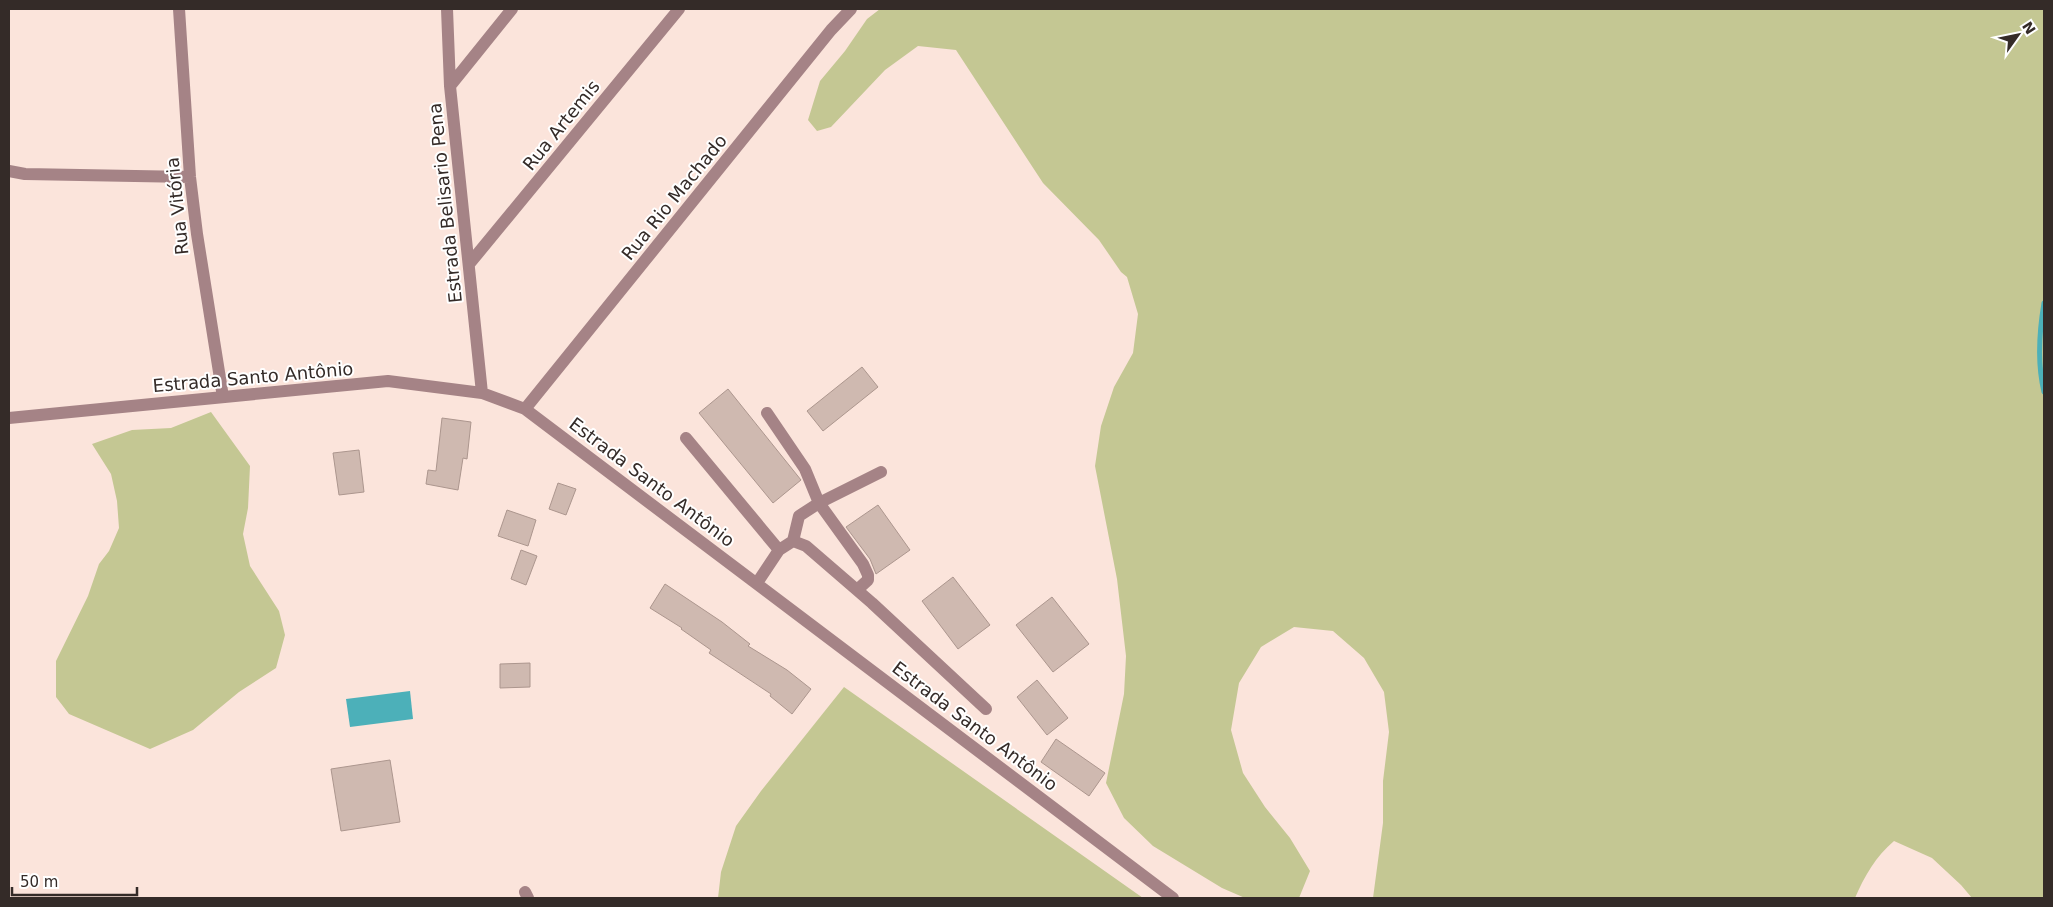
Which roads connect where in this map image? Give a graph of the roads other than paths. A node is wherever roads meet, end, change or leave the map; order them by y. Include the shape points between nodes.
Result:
1 (179, 9) edge
2 (447, 9) edge
3 (512, 9) edge
4 (679, 9) edge
5 (851, 9) edge
6 (450, 86) junction
7 (9, 171) edge
8 (190, 177) junction
9 (470, 263) junction
10 (482, 393) junction
11 (223, 397) junction
12 (525, 409) junction
13 (767, 413) dead end
14 (9, 418) edge
15 (686, 438) dead end
16 (882, 472) dead end
17 (819, 503) junction
18 (793, 541) junction
19 (779, 550) junction
20 (757, 583) junction
21 (857, 590) junction
22 (986, 709) dead end
23 (1173, 898) edge

1 - 8 street, Rua Vitória
2 - 6 street, Estrada Belisario Pena
3 - 6 street
4 - 9 street, Rua Artemis
5 - 12 street, Rua Rio Machado
6 - 9 street, Estrada Belisario Pena
7 - 8 street
8 - 11 street, Rua Vitória
9 - 10 street, Estrada Belisario Pena
10 - 11 street, Estrada Santo Antônio via 388,381
10 - 12 street, Estrada Santo Antônio
11 - 14 street, Estrada Santo Antônio
12 - 20 street, Estrada Santo Antônio
13 - 17 street via 805,469
15 - 19 street
16 - 17 street
17 - 18 street via 799,516
17 - 21 street via 868,575 868,580
18 - 19 street
18 - 21 street via 806,546
19 - 20 street
20 - 23 street, Estrada Santo Antônio
21 - 22 street

